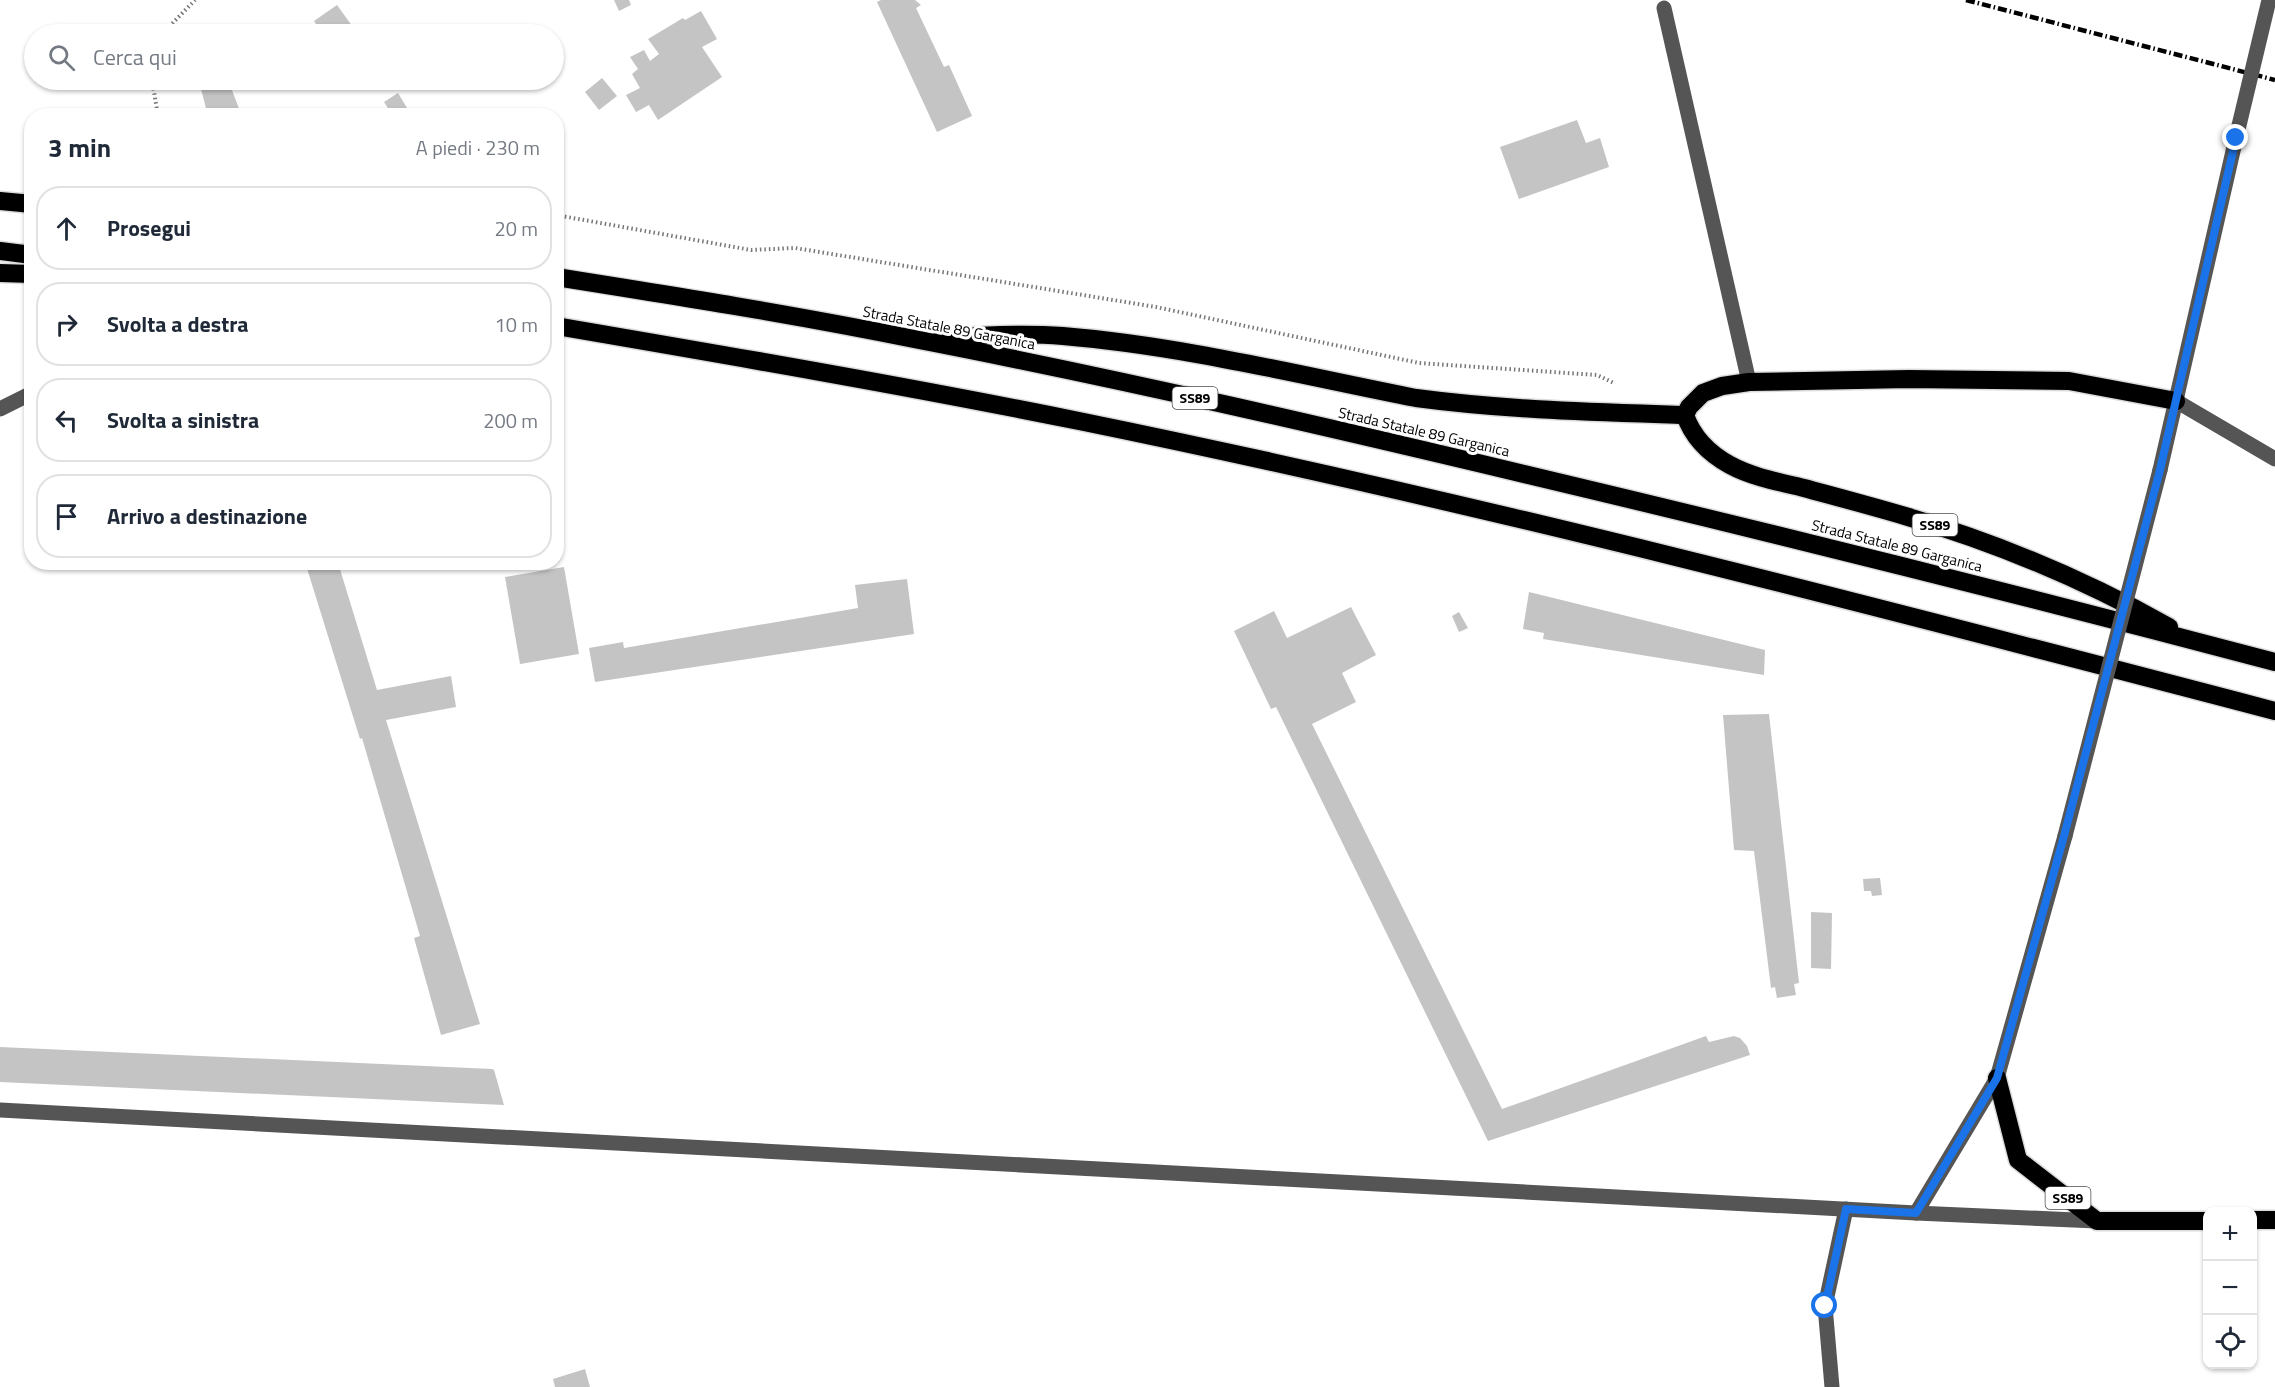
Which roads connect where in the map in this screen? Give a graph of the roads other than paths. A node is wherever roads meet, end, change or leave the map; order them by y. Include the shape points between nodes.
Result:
1 (2269, 0) edge
2 (1664, 8) dead end
3 (0, 201) edge
4 (24, 203) edge
5 (0, 251) edge
6 (24, 254) edge
7 (0, 273) edge
8 (24, 274) edge
9 (564, 278) edge
10 (564, 327) edge
11 (916, 339) junction
12 (1749, 382) junction
13 (24, 397) edge
14 (2176, 401) junction
15 (0, 409) edge
16 (1685, 416) junction
17 (2275, 459) edge
18 (2192, 640) junction
19 (2275, 662) edge
20 (2275, 711) edge
21 (1997, 1078) junction
22 (0, 1110) edge
23 (1846, 1209) junction
24 (1916, 1213) junction
25 (2257, 1220) edge
26 (2275, 1220) edge
27 (2097, 1221) junction
28 (2203, 1221) edge
29 (1832, 1387) edge

1 - 14 street, bridge
2 - 12 street
3 - 4 highway
5 - 6 highway
7 - 8 highway
9 - 11 highway, Strada Statale 89 Garganica / SS89
10 - 20 highway via 872,380 1330,476 1827,594
11 - 16 highway, SS89 via 1063,336 1213,356 1416,398 1517,409
11 - 18 highway, Strada Statale 89 Garganica / SS89 via 1380,440 1828,546
12 - 14 highway via 2069,381
12 - 16 highway via 1703,393
13 - 15 street
14 - 17 street
14 - 21 street, bridge
16 - 18 highway, SS89 via 1700,443 1743,471 1996,545 2084,582
18 - 19 highway, Strada Statale 89 Garganica / SS89
21 - 24 street
21 - 27 highway, SS89 via 2018,1160
22 - 23 street
23 - 24 street
23 - 29 street via 1825,1306
24 - 27 street
25 - 26 highway
27 - 28 highway, SS89

